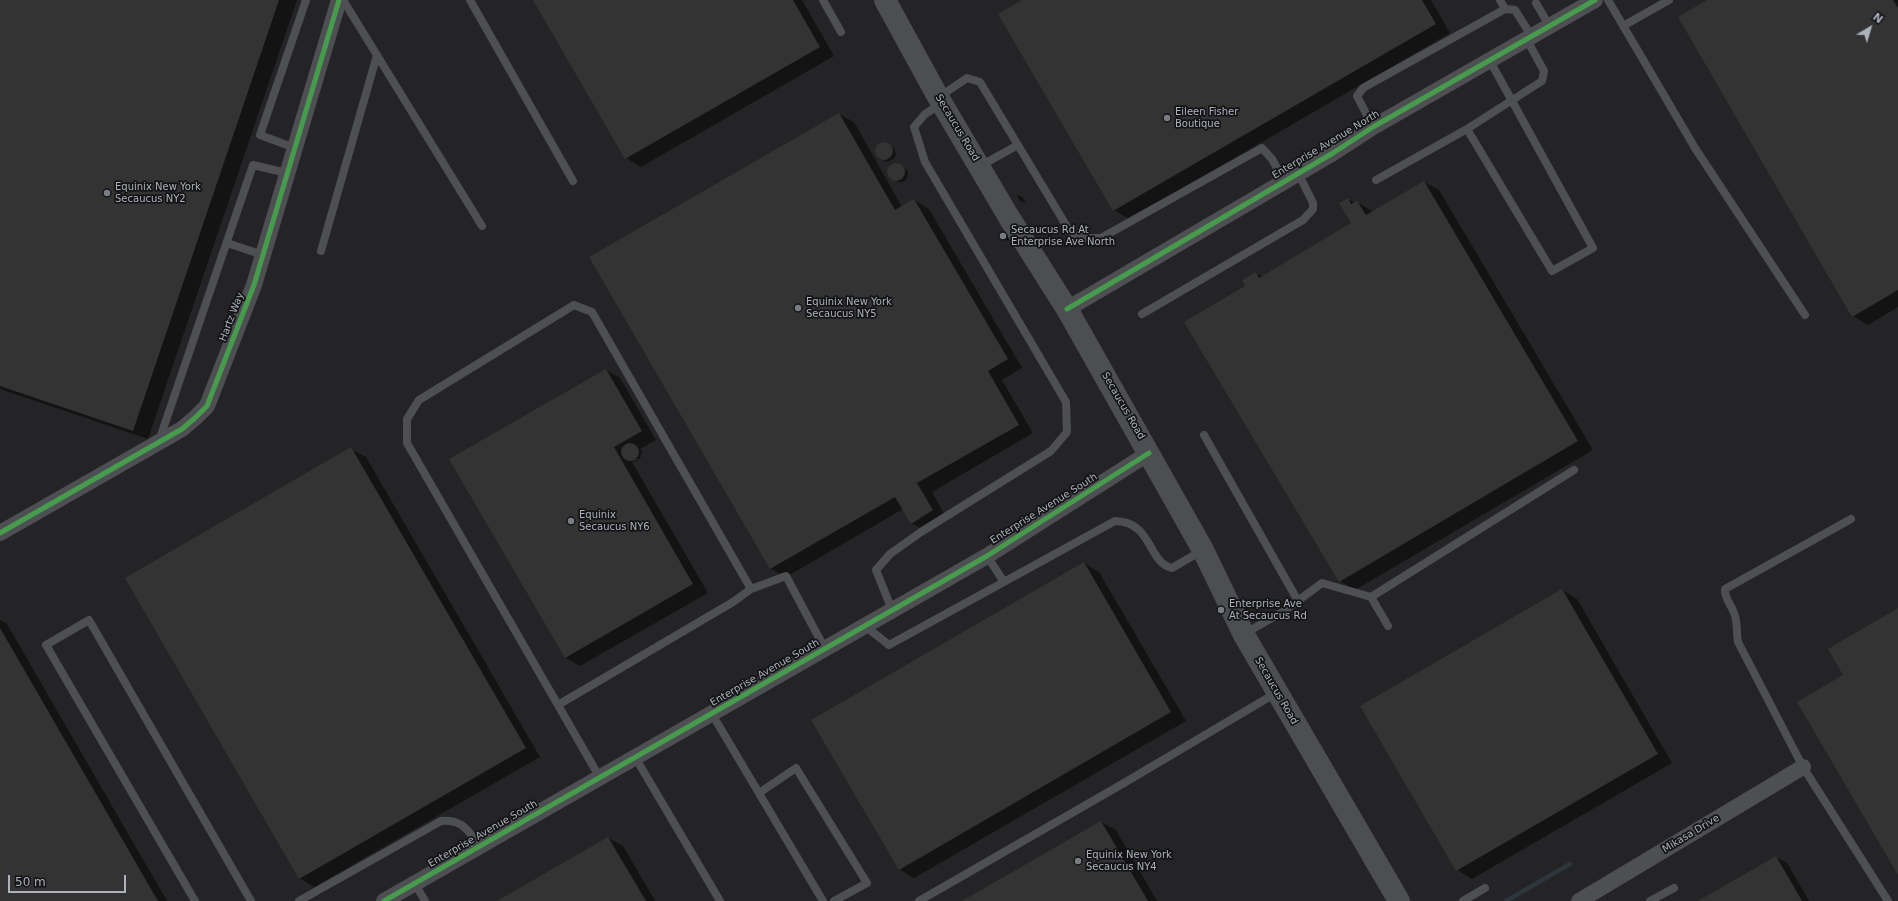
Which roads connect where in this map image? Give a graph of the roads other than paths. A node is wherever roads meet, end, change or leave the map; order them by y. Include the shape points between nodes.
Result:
1 (306, 0) edge
2 (340, 0) edge
3 (343, 0) edge
4 (470, 0) edge
5 (823, 0) edge
6 (885, 0) edge
7 (1500, 0) edge
8 (1595, 0) edge
9 (1608, 0) edge
10 (1670, 0) edge
11 (1536, 3) dead end
12 (1505, 9) junction
13 (1623, 26) junction
14 (1550, 27) junction
15 (841, 32) dead end
16 (1530, 38) junction
17 (377, 55) junction
18 (1490, 61) junction
19 (940, 100) junction
20 (1511, 101) junction
21 (1373, 127) junction
22 (1468, 129) junction
23 (1018, 145) junction
24 (295, 148) junction
25 (980, 166) junction
26 (287, 173) junction
27 (1298, 173) junction
28 (1376, 180) dead end
29 (573, 181) dead end
30 (1284, 181) junction
31 (482, 226) dead end
32 (227, 243) junction
33 (321, 251) dead end
34 (263, 255) junction
35 (1067, 308) junction
36 (1142, 314) dead end
37 (1805, 315) dead end
38 (1204, 435) dead end
39 (159, 442) junction
40 (1149, 452) junction
41 (1574, 470) dead end
42 (1851, 519) dead end
43 (0, 533) edge
44 (1203, 550) junction
45 (987, 556) junction
46 (1004, 582) junction
47 (751, 589) junction
48 (1371, 597) junction
49 (1298, 601) junction
50 (892, 610) junction
51 (865, 626) junction
52 (1388, 626) dead end
53 (1244, 635) junction
54 (826, 649) junction
55 (1277, 692) junction
56 (558, 705) junction
57 (712, 714) junction
58 (635, 758) junction
59 (1803, 767) junction
60 (600, 778) junction
61 (759, 793) junction
62 (480, 846) junction
63 (414, 884) junction
64 (1485, 888) dead end
65 (1674, 888) dead end
66 (195, 901) edge
67 (251, 901) edge
68 (299, 901) edge
69 (384, 901) edge
70 (424, 901) edge
71 (720, 901) edge
72 (823, 901) edge
73 (834, 901) edge
74 (919, 901) edge
75 (1399, 901) edge
76 (1463, 901) edge
77 (1579, 901) edge
78 (1650, 901) edge
79 (1888, 901) edge

1 - 24 lane via 260,135
2 - 24 street, Hartz Way
3 - 17 lane
4 - 29 lane
5 - 15 lane
6 - 19 main road, Secaucus Road
7 - 12 lane
8 - 14 street, Enterprise Avenue North
9 - 13 lane
10 - 13 lane
11 - 14 lane
12 - 16 lane via 1515,10
12 - 21 lane via 1363,88 1357,96
13 - 37 lane via 1695,148
14 - 16 street, Enterprise Avenue North
16 - 18 street, Enterprise Avenue North
16 - 20 lane via 1544,71 1542,81
17 - 31 lane
17 - 33 lane
18 - 20 lane
18 - 21 street, Enterprise Avenue North
19 - 23 lane via 967,78 980,82
19 - 25 main road, Secaucus Road
19 - 50 lane via 914,127 925,162 1066,402 1068,432 1051,451 890,554 876,570
20 - 22 lane
20 - 22 lane via 1593,248 1552,271
21 - 27 street, Enterprise Avenue North
22 - 28 lane
23 - 25 lane
23 - 30 lane via 1072,235 1085,238 1101,238 1262,148 1272,159
24 - 26 street, Hartz Way
25 - 35 main road, Secaucus Road via 1010,219
26 - 32 lane via 253,164
26 - 34 street, Hartz Way
27 - 30 street, Enterprise Avenue North
27 - 36 lane via 1313,203 1313,209 1303,220
30 - 35 street, Enterprise Avenue North
32 - 34 lane
32 - 39 lane
34 - 39 street, Hartz Way via 210,400 189,424
35 - 40 main road, Secaucus Road
38 - 49 lane
39 - 43 street, Hartz Way
40 - 44 main road, Secaucus Road
40 - 45 street, Enterprise Avenue South
41 - 48 lane
42 - 59 lane via 1725,588 1724,594 1734,613 1738,642
44 - 46 lane via 1172,568 1168,567 1134,525 1115,521
44 - 53 main road, Secaucus Road
45 - 46 lane
45 - 50 street, Enterprise Avenue South
46 - 51 lane via 890,645
47 - 54 lane via 786,576
47 - 56 lane
47 - 56 lane via 592,312 574,305 418,400 407,419 407,443
48 - 49 lane via 1322,583
48 - 52 lane
49 - 53 lane
50 - 51 street, Enterprise Avenue South
51 - 54 street, Enterprise Avenue South
53 - 55 main road, Secaucus Road
54 - 57 street, Enterprise Avenue South
55 - 74 lane
55 - 75 main road, Secaucus Road
56 - 60 lane
57 - 58 street, Enterprise Avenue South
57 - 61 lane
58 - 60 street, Enterprise Avenue South
58 - 71 lane
59 - 77 street, Mikasa Drive
59 - 79 lane
60 - 62 street, Enterprise Avenue South
61 - 72 lane
61 - 73 lane via 796,768 868,884
62 - 63 street, Enterprise Avenue South
62 - 68 lane via 463,825 451,820 441,821
63 - 69 street, Enterprise Avenue South
63 - 70 lane
64 - 76 lane
65 - 78 lane
66 - 67 lane via 46,645 89,620

